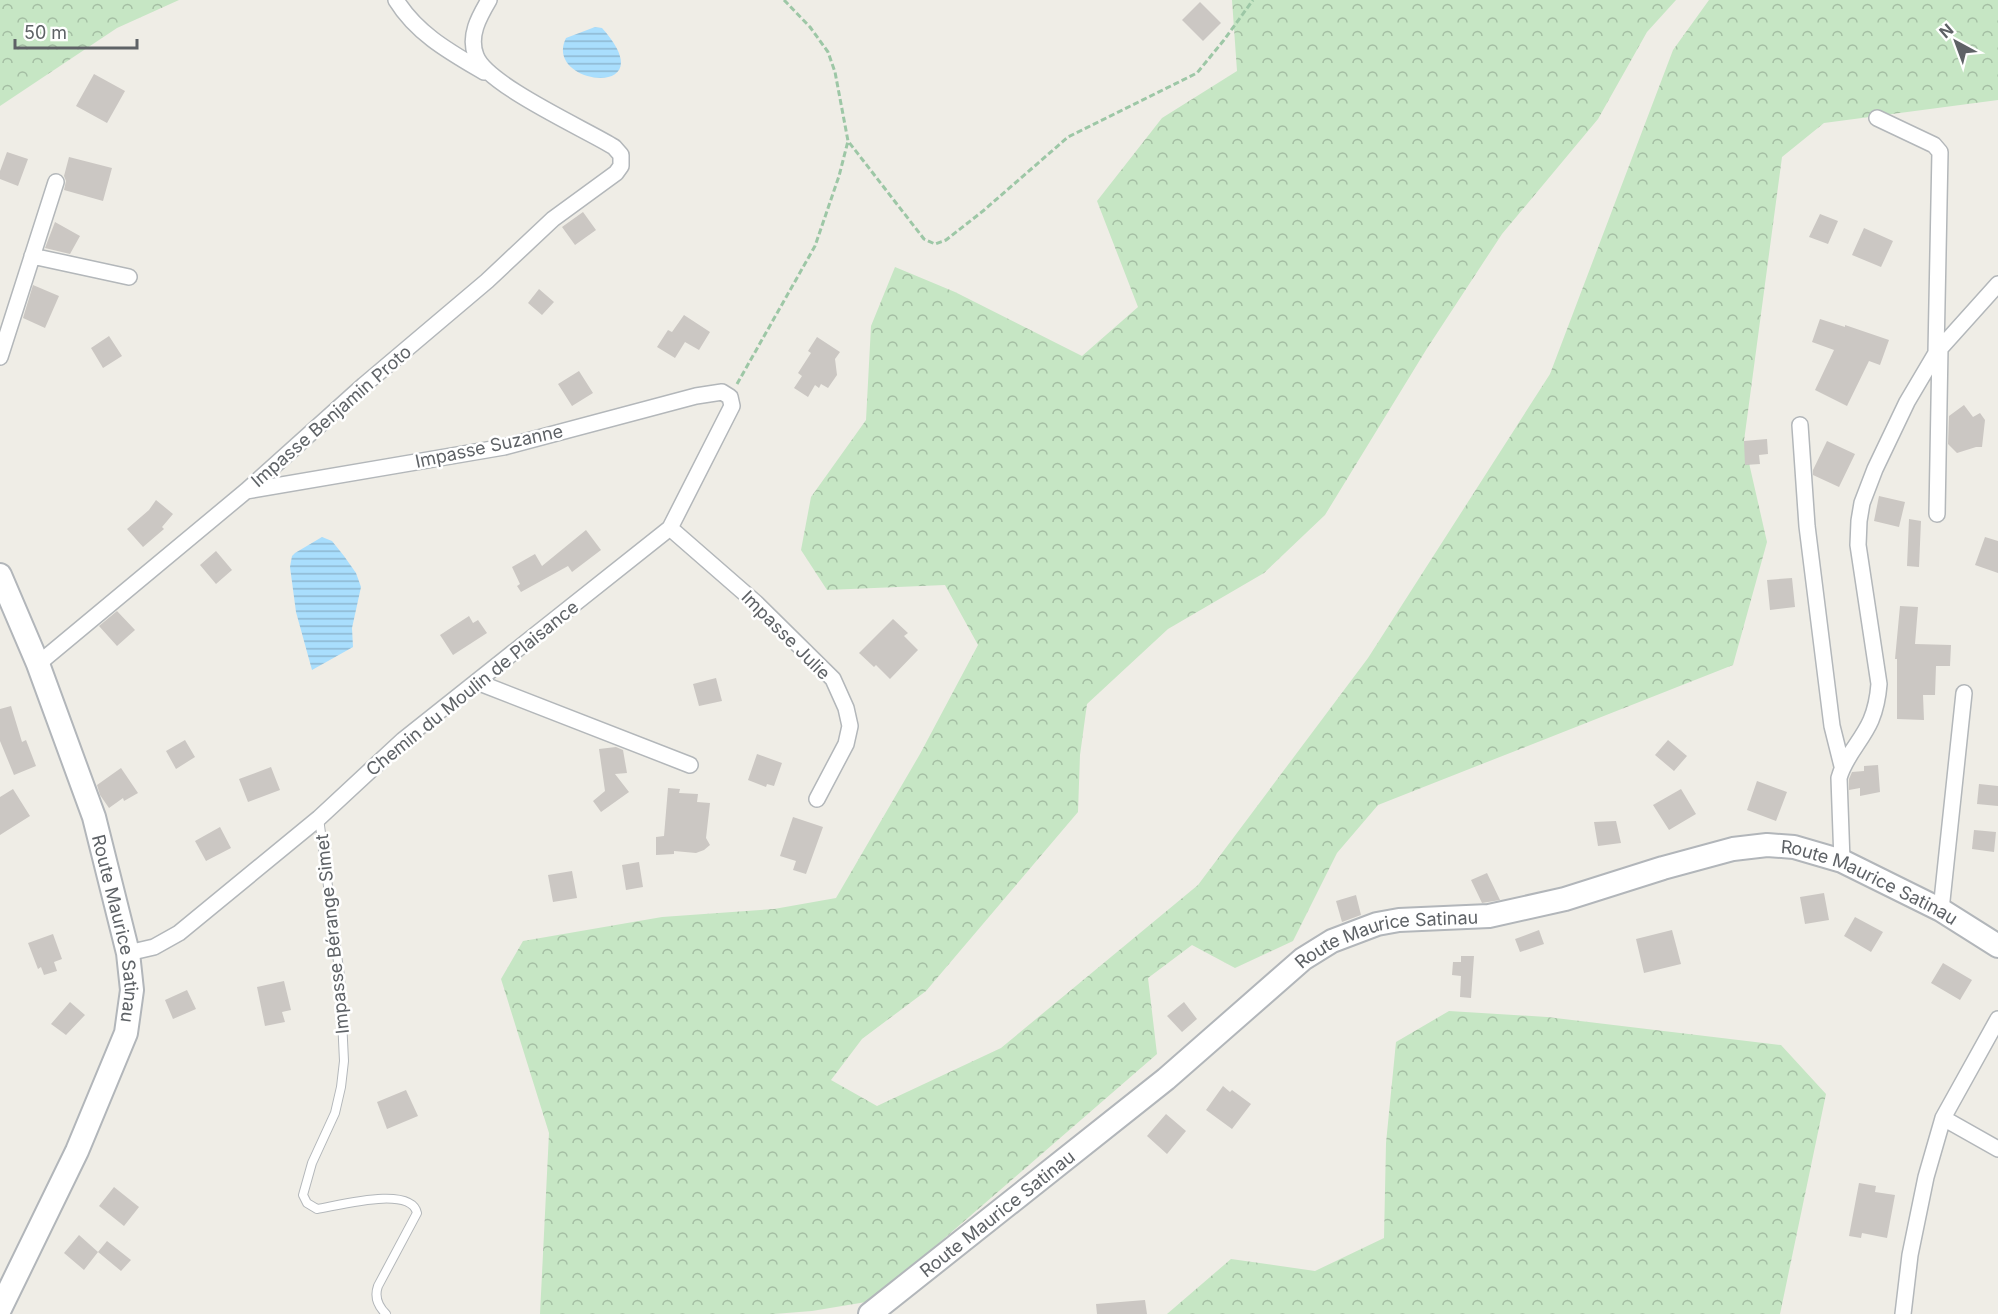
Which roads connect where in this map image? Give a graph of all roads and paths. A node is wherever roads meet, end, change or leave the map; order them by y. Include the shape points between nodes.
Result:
1 (396, 0) edge
2 (489, 0) edge
3 (784, 0) edge
4 (1252, 0) edge
5 (492, 77) junction
6 (1877, 118) dead end
7 (848, 141) junction
8 (56, 182) dead end
9 (32, 256) junction
10 (129, 277) dead end
11 (1998, 284) edge
12 (1938, 351) junction
13 (0, 357) edge
14 (730, 397) junction
15 (1800, 425) dead end
16 (246, 491) junction
17 (1937, 514) dead end
18 (670, 528) junction
19 (0, 575) edge
20 (38, 664) junction
21 (477, 682) junction
22 (1964, 693) dead end
23 (690, 765) dead end
24 (1842, 766) junction
25 (817, 799) dead end
26 (319, 818) junction
27 (1842, 861) junction
28 (1941, 910) junction
29 (1998, 946) edge
30 (128, 953) junction
31 (1998, 1019) edge
32 (1943, 1118) junction
33 (1998, 1149) edge
34 (0, 1309) edge
35 (386, 1314) edge
36 (870, 1314) edge
37 (1903, 1314) edge

1 - 5 street via 419,29
2 - 5 street via 477,20 473,43 476,57
3 - 7 path via 828,52
4 - 7 path via 1197,73 1068,137 983,211 935,244 924,239
5 - 16 street, Impasse Benjamin Proto via 614,147 621,155 621,166 553,219
6 - 12 street via 1934,145 1940,152
7 - 14 path via 815,246
8 - 9 street
9 - 10 street
9 - 13 street
11 - 12 street
12 - 17 street
12 - 24 street via 1907,402 1862,503 1858,546 1879,684 1870,722
14 - 16 street, Impasse Suzanne via 722,392 696,396 504,447
14 - 18 street, Chemin du Moulin de Plaisance via 732,406 727,418
15 - 24 street via 1808,538 1832,726
16 - 20 street, Impasse Benjamin Proto
18 - 21 street, Chemin du Moulin de Plaisance
18 - 25 street, Impasse Julie via 756,603 833,679 850,726 846,744
19 - 20 main road, Route Maurice Satinau
20 - 30 main road, Route Maurice Satinau via 94,817
21 - 23 street
21 - 26 street, Chemin du Moulin de Plaisance via 403,740
22 - 28 street
24 - 27 street
26 - 30 street, Chemin du Moulin de Plaisance via 178,933 154,947
26 - 35 lane, Impasse Bérange Simet via 340,977 344,1061 334,1113 303,1196 316,1209 391,1197 409,1201 415,1207 417,1213 375,1294
27 - 28 main road, Route Maurice Satinau
27 - 36 main road, Route Maurice Satinau via 1794,847 1733,849 1554,902 1489,916 1388,922 1332,941 1304,959 1166,1079
28 - 29 main road, Route Maurice Satinau
30 - 34 main road, Route Maurice Satinau via 132,990 126,1033 77,1151
31 - 32 street
32 - 33 street
32 - 37 street via 1910,1255

